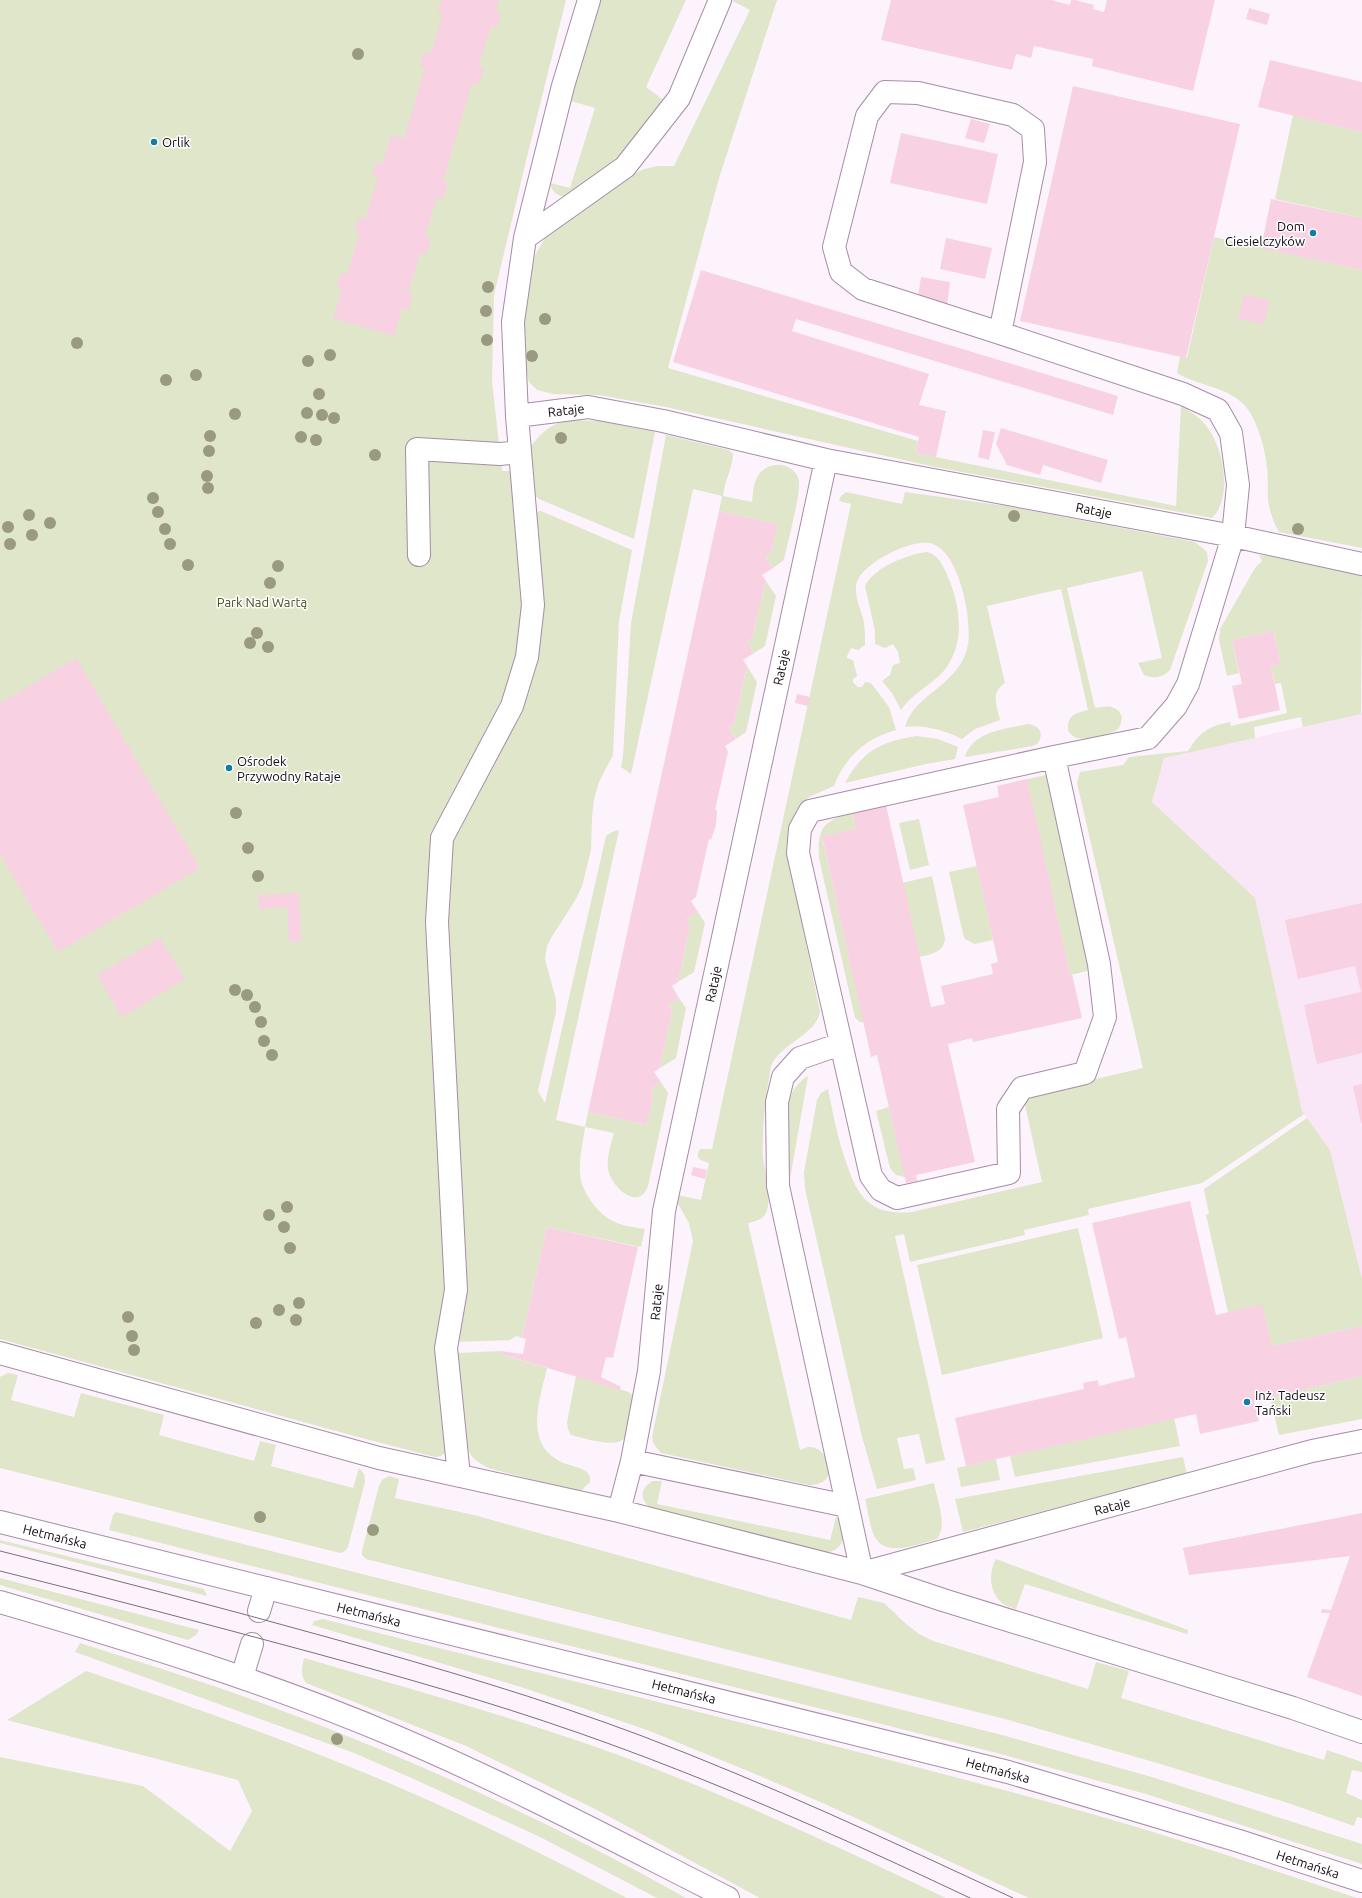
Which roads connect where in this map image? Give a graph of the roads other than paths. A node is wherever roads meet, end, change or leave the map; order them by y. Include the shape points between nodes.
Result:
1 (589, 0) edge
2 (720, 0) edge
3 (525, 238) junction
4 (1000, 333) junction
5 (517, 416) junction
6 (520, 452) junction
7 (826, 460) junction
8 (1233, 536) junction
9 (418, 555) dead end
10 (1362, 564) edge
11 (1054, 757) junction
12 (841, 1044) junction
13 (0, 1353) edge
14 (1362, 1441) edge
15 (632, 1461) junction
16 (458, 1476) junction
17 (847, 1506) junction
18 (618, 1511) junction
19 (0, 1522) edge
20 (862, 1573) junction
21 (266, 1588) junction
22 (0, 1602) edge
23 (259, 1611) dead end
24 (252, 1644) dead end
25 (242, 1677) junction
26 (1362, 1732) edge
27 (1362, 1881) edge
28 (728, 1898) edge

1 - 3 main road via 563,86
2 - 3 main road via 679,98 625,167
3 - 5 main road via 513,322
4 - 4 main road via 864,289 841,272 834,247 867,116 885,92 918,93 1013,115 1033,129 1035,162
4 - 8 main road via 1183,394 1218,410 1231,433 1238,485
5 - 6 main road
5 - 7 main road, Rataje via 588,407 663,421
6 - 9 main road via 500,454 416,449
6 - 16 main road via 533,605 527,657 512,706 442,838 437,922 456,1290 446,1348
7 - 8 main road, Rataje
7 - 15 main road, Rataje via 664,1211 649,1371
8 - 10 main road, Rataje
8 - 11 main road via 1188,684 1176,706 1148,738
11 - 12 main road via 810,811 800,829 798,853
11 - 12 main road via 1099,964 1106,1016 1085,1073 1022,1088 1008,1109 1009,1173 896,1198 881,1190 871,1176
12 - 17 main road via 800,1058 784,1077 776,1102 778,1186
13 - 16 main road via 379,1458
14 - 20 main road, Rataje via 1312,1451
15 - 17 main road
15 - 18 main road, Rataje
16 - 18 main road
17 - 20 main road
18 - 20 main road
19 - 21 main road, Hetmańska
20 - 26 main road
21 - 23 main road
21 - 27 main road, Hetmańska via 1008,1772 1239,1841
22 - 25 main road
24 - 25 main road
25 - 28 main road via 397,1737 494,1780

